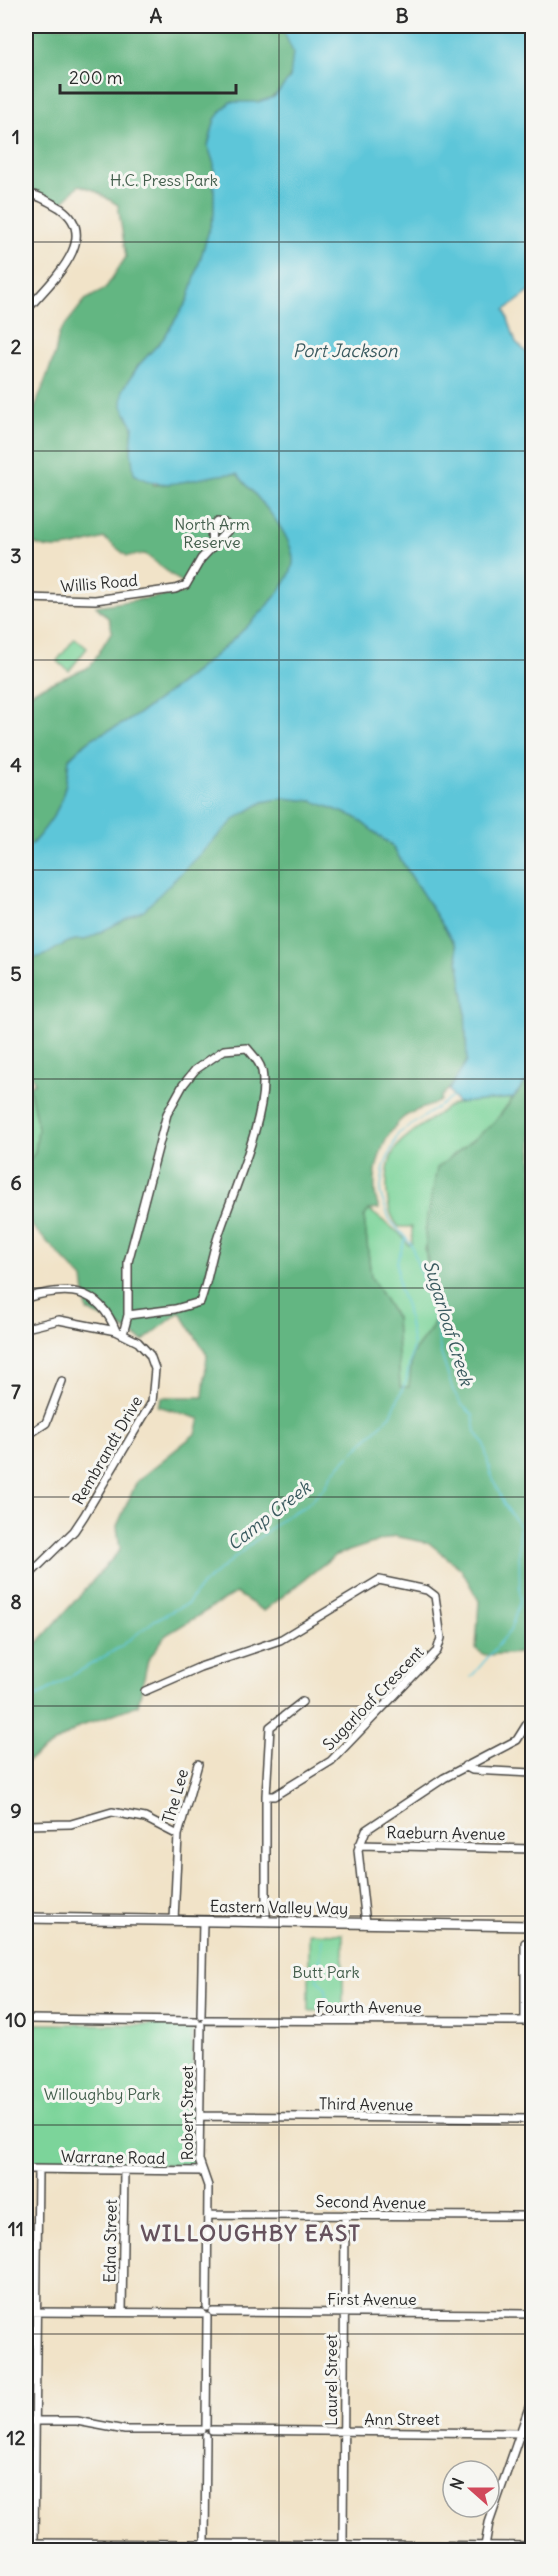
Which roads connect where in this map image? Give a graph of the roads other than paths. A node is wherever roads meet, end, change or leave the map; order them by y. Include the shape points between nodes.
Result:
1 (27, 194) edge
2 (26, 311) edge
3 (212, 544) dead end
4 (26, 598) edge
5 (26, 1299) edge
6 (128, 1316) junction
7 (26, 1328) edge
8 (120, 1332) junction
9 (62, 1382) dead end
10 (26, 1436) edge
11 (26, 1578) edge
12 (145, 1691) dead end
13 (302, 1702) dead end
14 (532, 1716) edge
15 (198, 1764) dead end
16 (465, 1766) junction
17 (532, 1773) edge
18 (266, 1796) junction
19 (26, 1825) edge
20 (178, 1835) junction
21 (359, 1845) junction
22 (532, 1849) edge
23 (26, 1918) edge
24 (174, 1920) junction
25 (203, 1921) junction
26 (266, 1922) junction
27 (366, 1924) junction
28 (532, 1926) edge
29 (525, 1943) dead end
30 (26, 2019) edge
31 (201, 2020) junction
32 (529, 2021) edge
33 (200, 2116) junction
34 (532, 2119) edge
35 (26, 2169) edge
36 (38, 2170) junction
37 (124, 2171) junction
38 (201, 2171) junction
39 (208, 2215) junction
40 (345, 2215) junction
41 (532, 2216) edge
42 (26, 2312) edge
43 (36, 2312) junction
44 (122, 2312) junction
45 (207, 2312) junction
46 (345, 2313) junction
47 (532, 2314) edge
48 (532, 2399) edge
49 (26, 2421) edge
50 (35, 2421) junction
51 (206, 2431) junction
52 (344, 2432) junction
53 (521, 2433) junction
54 (26, 2543) edge
55 (34, 2543) junction
56 (205, 2543) junction
57 (344, 2544) junction
58 (485, 2546) junction
59 (532, 2546) edge
60 (329, 2547) edge
61 (435, 2548) edge

1 - 2 street via 44,199 67,214 78,239 71,256
3 - 4 street, Willis Road via 186,585 175,589 95,600
5 - 8 street, Rembrandt Drive via 58,1290 87,1296 110,1316
6 - 6 street via 129,1256 167,1114 195,1070 224,1050 247,1048 262,1072 258,1115 200,1302
6 - 8 street
7 - 8 street, Rembrandt Drive via 59,1320
8 - 11 street, Rembrandt Drive via 138,1342 150,1355 155,1369 152,1402 74,1531
9 - 10 street via 46,1423
12 - 18 street, Sugarloaf Crescent via 200,1667 280,1640 379,1580 432,1592 441,1638 437,1651 331,1761 274,1796
13 - 18 street via 270,1727
14 - 16 street via 517,1740
15 - 20 street, The Lee
16 - 17 street via 472,1770
16 - 21 street via 370,1827
18 - 26 street
19 - 20 street via 71,1824 112,1812 145,1818
20 - 24 street, The Lee
21 - 22 street, Raeburn Avenue
21 - 27 street
23 - 24 main road, Eastern Valley Way
24 - 25 main road, Eastern Valley Way
25 - 26 main road, Eastern Valley Way
25 - 31 street, Robert Street
26 - 27 main road, Eastern Valley Way
27 - 28 main road, Eastern Valley Way
29 - 32 street
30 - 31 street, Fourth Avenue
31 - 32 street, Fourth Avenue
31 - 33 street, Robert Street
33 - 34 street, Third Avenue
33 - 38 street, Robert Street
35 - 36 street, Warrane Road
36 - 37 street, Warrane Road
36 - 43 street
37 - 38 street, Warrane Road
37 - 44 street, Edna Street
38 - 39 street, Robert Street via 208,2186
39 - 40 street, Second Avenue
39 - 45 street, Robert Street
40 - 41 street, Second Avenue
40 - 46 street, Laurel Street
42 - 43 street, First Avenue
43 - 44 street, First Avenue
43 - 50 street
44 - 45 street, First Avenue
45 - 46 street, First Avenue
45 - 51 street, Robert Street
46 - 47 street, First Avenue
46 - 52 street, Laurel Street
48 - 53 street
49 - 50 street, Ann Street
50 - 51 street, Ann Street via 77,2421 125,2430
50 - 55 street
51 - 52 street, Ann Street
51 - 56 street, Robert Street
52 - 53 street, Ann Street
52 - 57 street, Laurel Street
53 - 58 street via 489,2523
54 - 55 street
55 - 56 street
56 - 60 street
57 - 60 street
57 - 61 street
58 - 59 street
58 - 61 street

